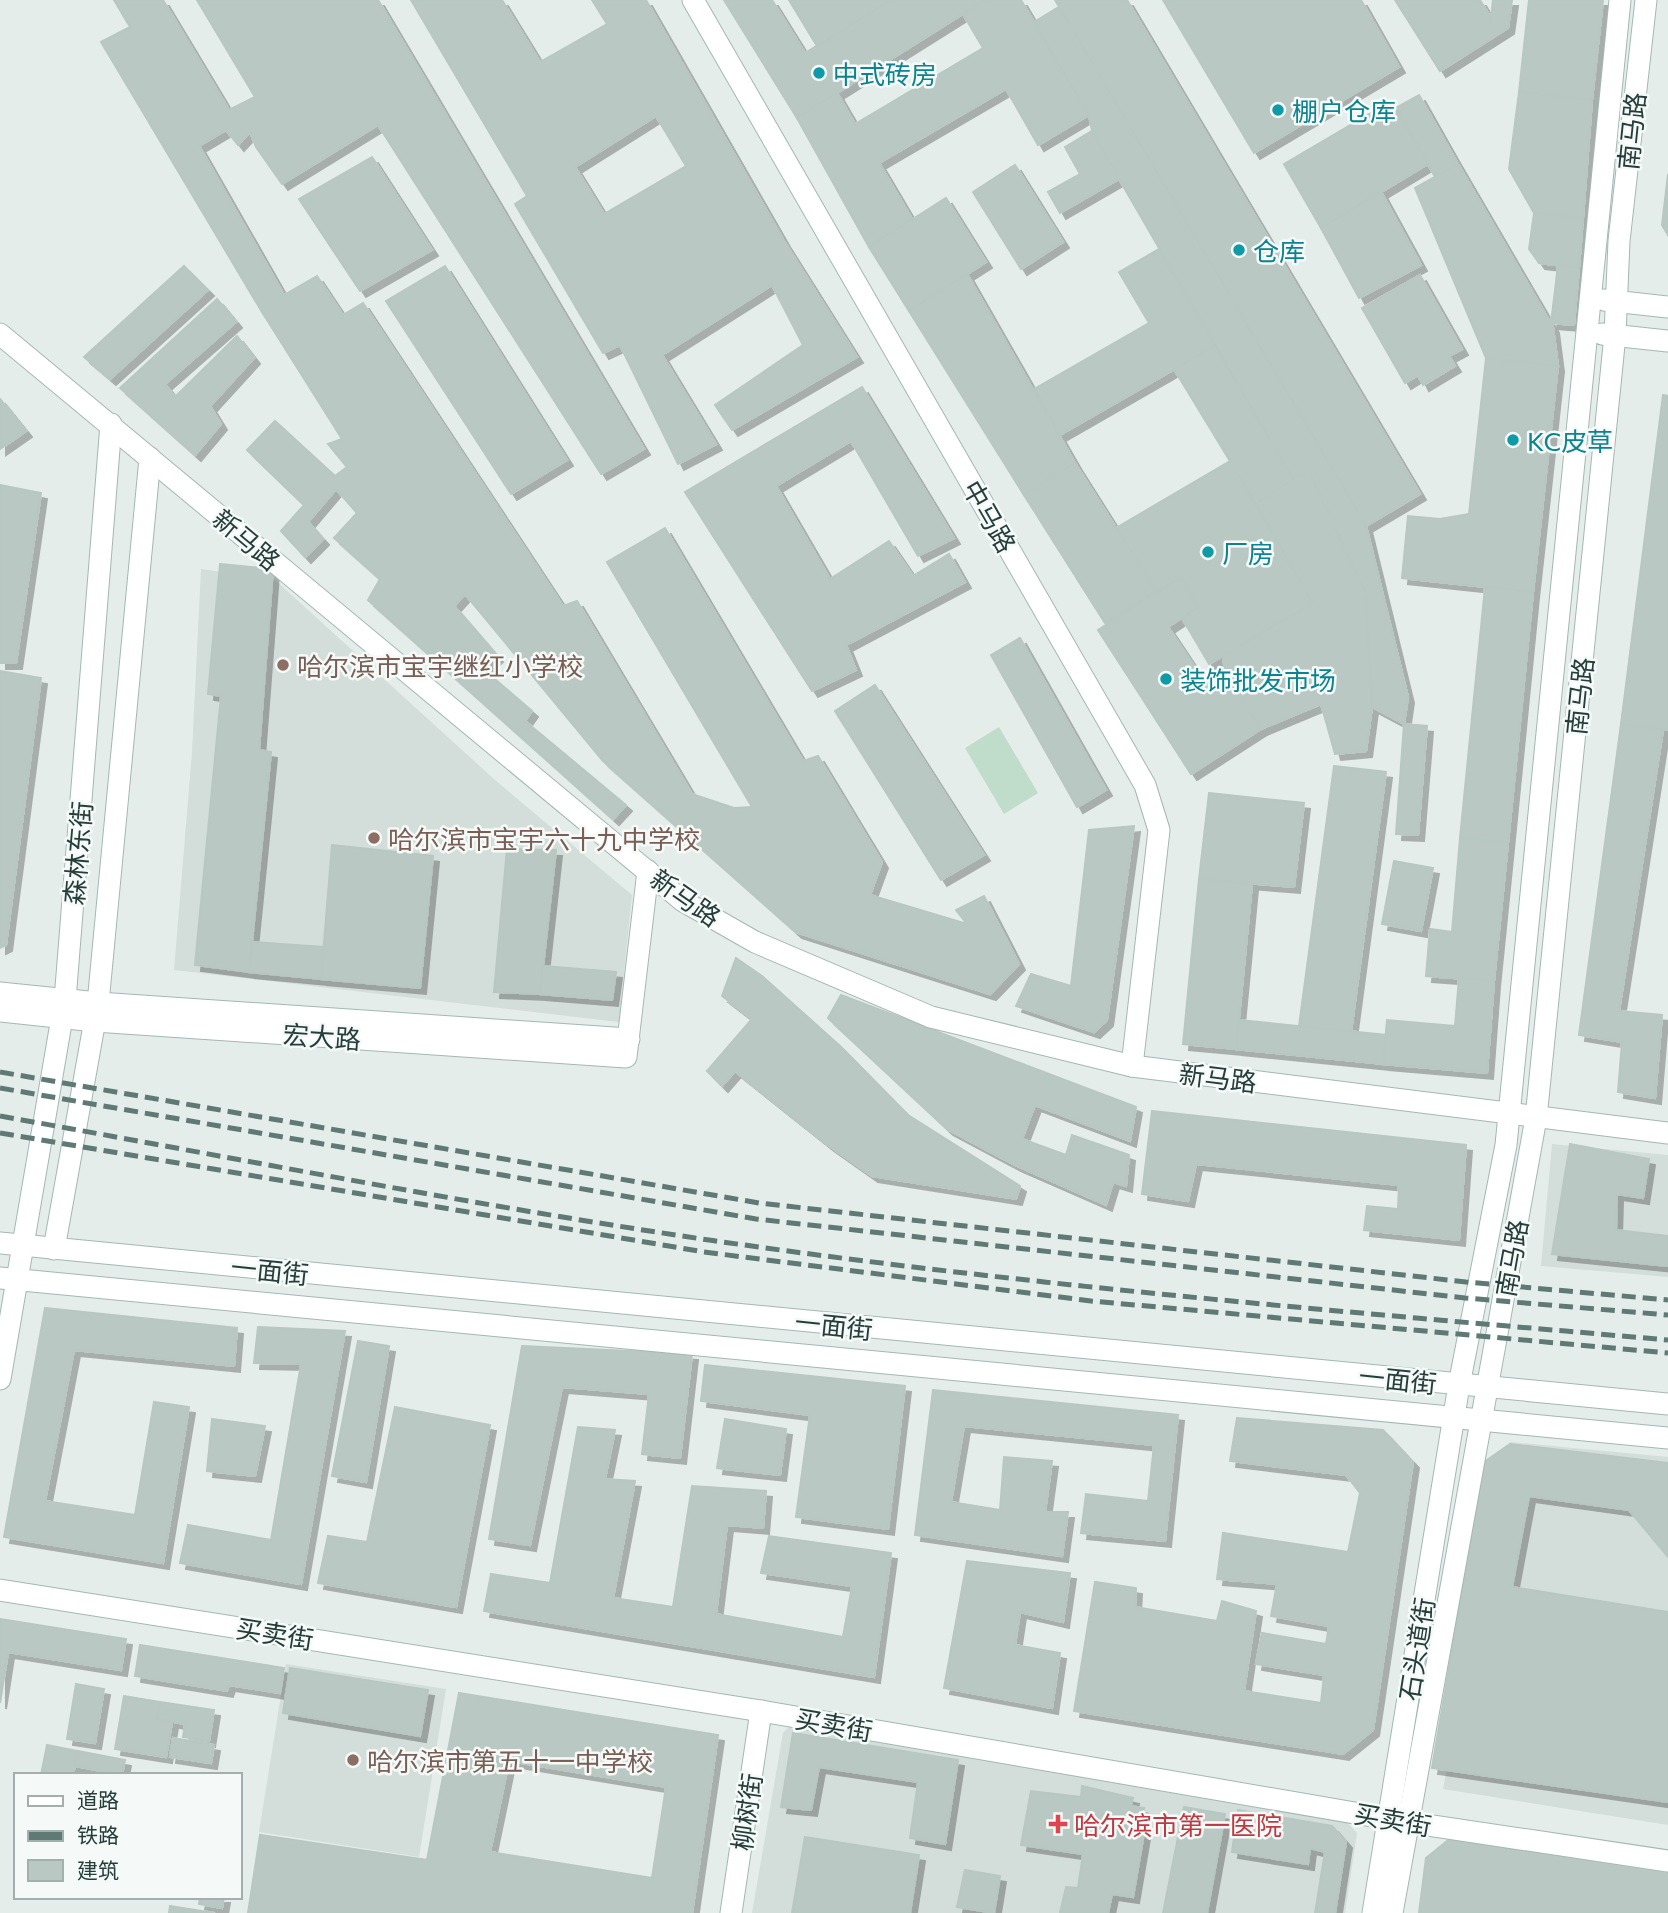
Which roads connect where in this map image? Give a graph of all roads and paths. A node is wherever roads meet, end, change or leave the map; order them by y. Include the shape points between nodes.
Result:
1 (693, 0) edge
2 (1620, 0) edge
3 (1646, 0) edge
4 (1590, 298) junction
5 (1618, 302) junction
6 (1668, 307) edge
7 (1586, 332) junction
8 (0, 334) edge
9 (1615, 335) junction
10 (1668, 341) edge
11 (111, 424) junction
12 (150, 458) junction
13 (648, 871) junction
14 (0, 993) edge
15 (64, 1009) junction
16 (0, 1011) edge
17 (97, 1012) junction
18 (1132, 1066) junction
19 (1509, 1115) junction
20 (1536, 1118) junction
21 (1668, 1133) edge
22 (10, 1244) edge
23 (54, 1249) junction
24 (9, 1279) edge
25 (0, 1378) edge
26 (1459, 1385) junction
27 (1487, 1388) junction
28 (1668, 1404) edge
29 (1454, 1418) junction
30 (1481, 1421) junction
31 (1668, 1438) edge
32 (0, 1590) edge
33 (761, 1711) junction
34 (1398, 1820) junction
35 (1668, 1861) edge
36 (731, 1913) edge
37 (1373, 1913) edge
38 (1392, 1913) edge

1 - 18 main road, 中马路 via 1145,785 1159,830
2 - 4 main road, 南马路
3 - 5 main road, 南马路 via 1619,241
4 - 5 main road
4 - 7 main road, 南马路
5 - 6 main road
5 - 9 main road, 南马路
7 - 9 main road
7 - 19 main road, 南马路
8 - 11 main road, 新马路
9 - 10 main road
9 - 20 main road, 南马路
11 - 12 main road, 新马路
11 - 15 main road, 森林东街
12 - 13 main road, 新马路
12 - 17 main road, 森林东街
13 - 17 main road, 宏大路 via 629,1039
13 - 18 main road, 新马路 via 683,901 755,942 931,1017
14 - 15 main road, 宏大路
15 - 16 main road, 宏大路
15 - 17 main road, 宏大路
15 - 22 main road, 森林东街
17 - 23 main road, 森林东街
18 - 19 main road, 新马路
19 - 20 main road, 新马路
19 - 26 main road, 南马路
20 - 21 main road, 新马路
20 - 27 main road, 南马路
22 - 23 main road, 一面街
22 - 24 main road, 森林东街
23 - 26 main road, 一面街
24 - 25 main road, 森林东街
24 - 29 main road, 一面街
26 - 27 main road, 一面街
26 - 29 main road, 石头道街
27 - 28 main road, 一面街
27 - 30 main road, 石头道街
29 - 30 main road, 一面街
29 - 34 main road, 石头道街
30 - 31 main road, 一面街
30 - 34 main road, 石头道街
32 - 33 main road, 买卖街
33 - 34 main road, 买卖街
33 - 36 main road, 柳树街
34 - 35 main road, 买卖街
34 - 37 main road, 石头道街
34 - 38 main road, 石头道街

